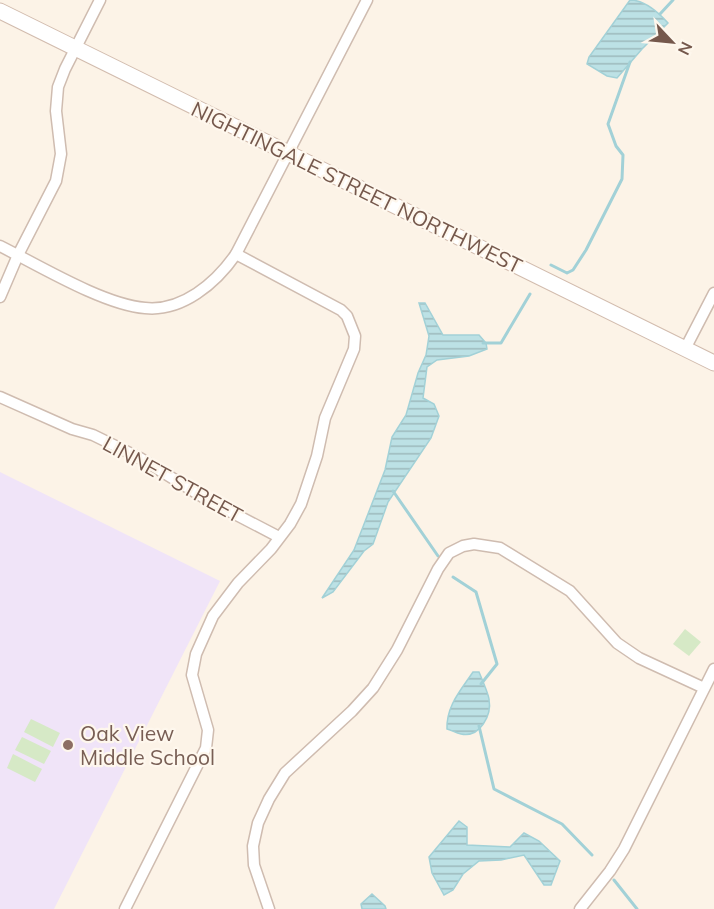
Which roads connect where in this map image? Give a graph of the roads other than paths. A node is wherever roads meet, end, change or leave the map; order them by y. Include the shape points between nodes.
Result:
1 (100, 0) edge
2 (367, 0) edge
3 (0, 11) edge
4 (75, 48) junction
5 (288, 153) junction
6 (0, 246) edge
7 (236, 254) junction
8 (18, 255) junction
9 (714, 293) edge
10 (0, 297) edge
11 (685, 349) junction
12 (714, 363) edge
13 (0, 397) edge
14 (279, 537) junction
15 (714, 669) edge
16 (704, 688) junction
17 (124, 909) edge
18 (269, 909) edge
19 (580, 909) edge

1 - 4 street
2 - 5 street
3 - 4 street, NIGHTINGALE STREET NORTHWEST
4 - 5 street, NIGHTINGALE STREET NORTHWEST
4 - 8 street via 61,77 56,102 62,154 56,181
5 - 7 street
5 - 11 street, NIGHTINGALE STREET NORTHWEST
6 - 8 street
7 - 8 street via 224,271 192,296 166,308 145,309 116,302
7 - 14 street via 341,310 355,336 354,350 325,418 310,479 290,524
8 - 10 street
9 - 11 street
11 - 12 street, NIGHTINGALE STREET NORTHWEST
13 - 14 street, LINNET STREET via 140,458 206,499
14 - 17 street via 213,616 196,654 192,675 208,730 206,748
15 - 16 street
16 - 18 street via 617,643 570,591 500,548 474,544 449,553 373,688 285,774 269,799 253,846 256,872
16 - 19 street via 624,849

